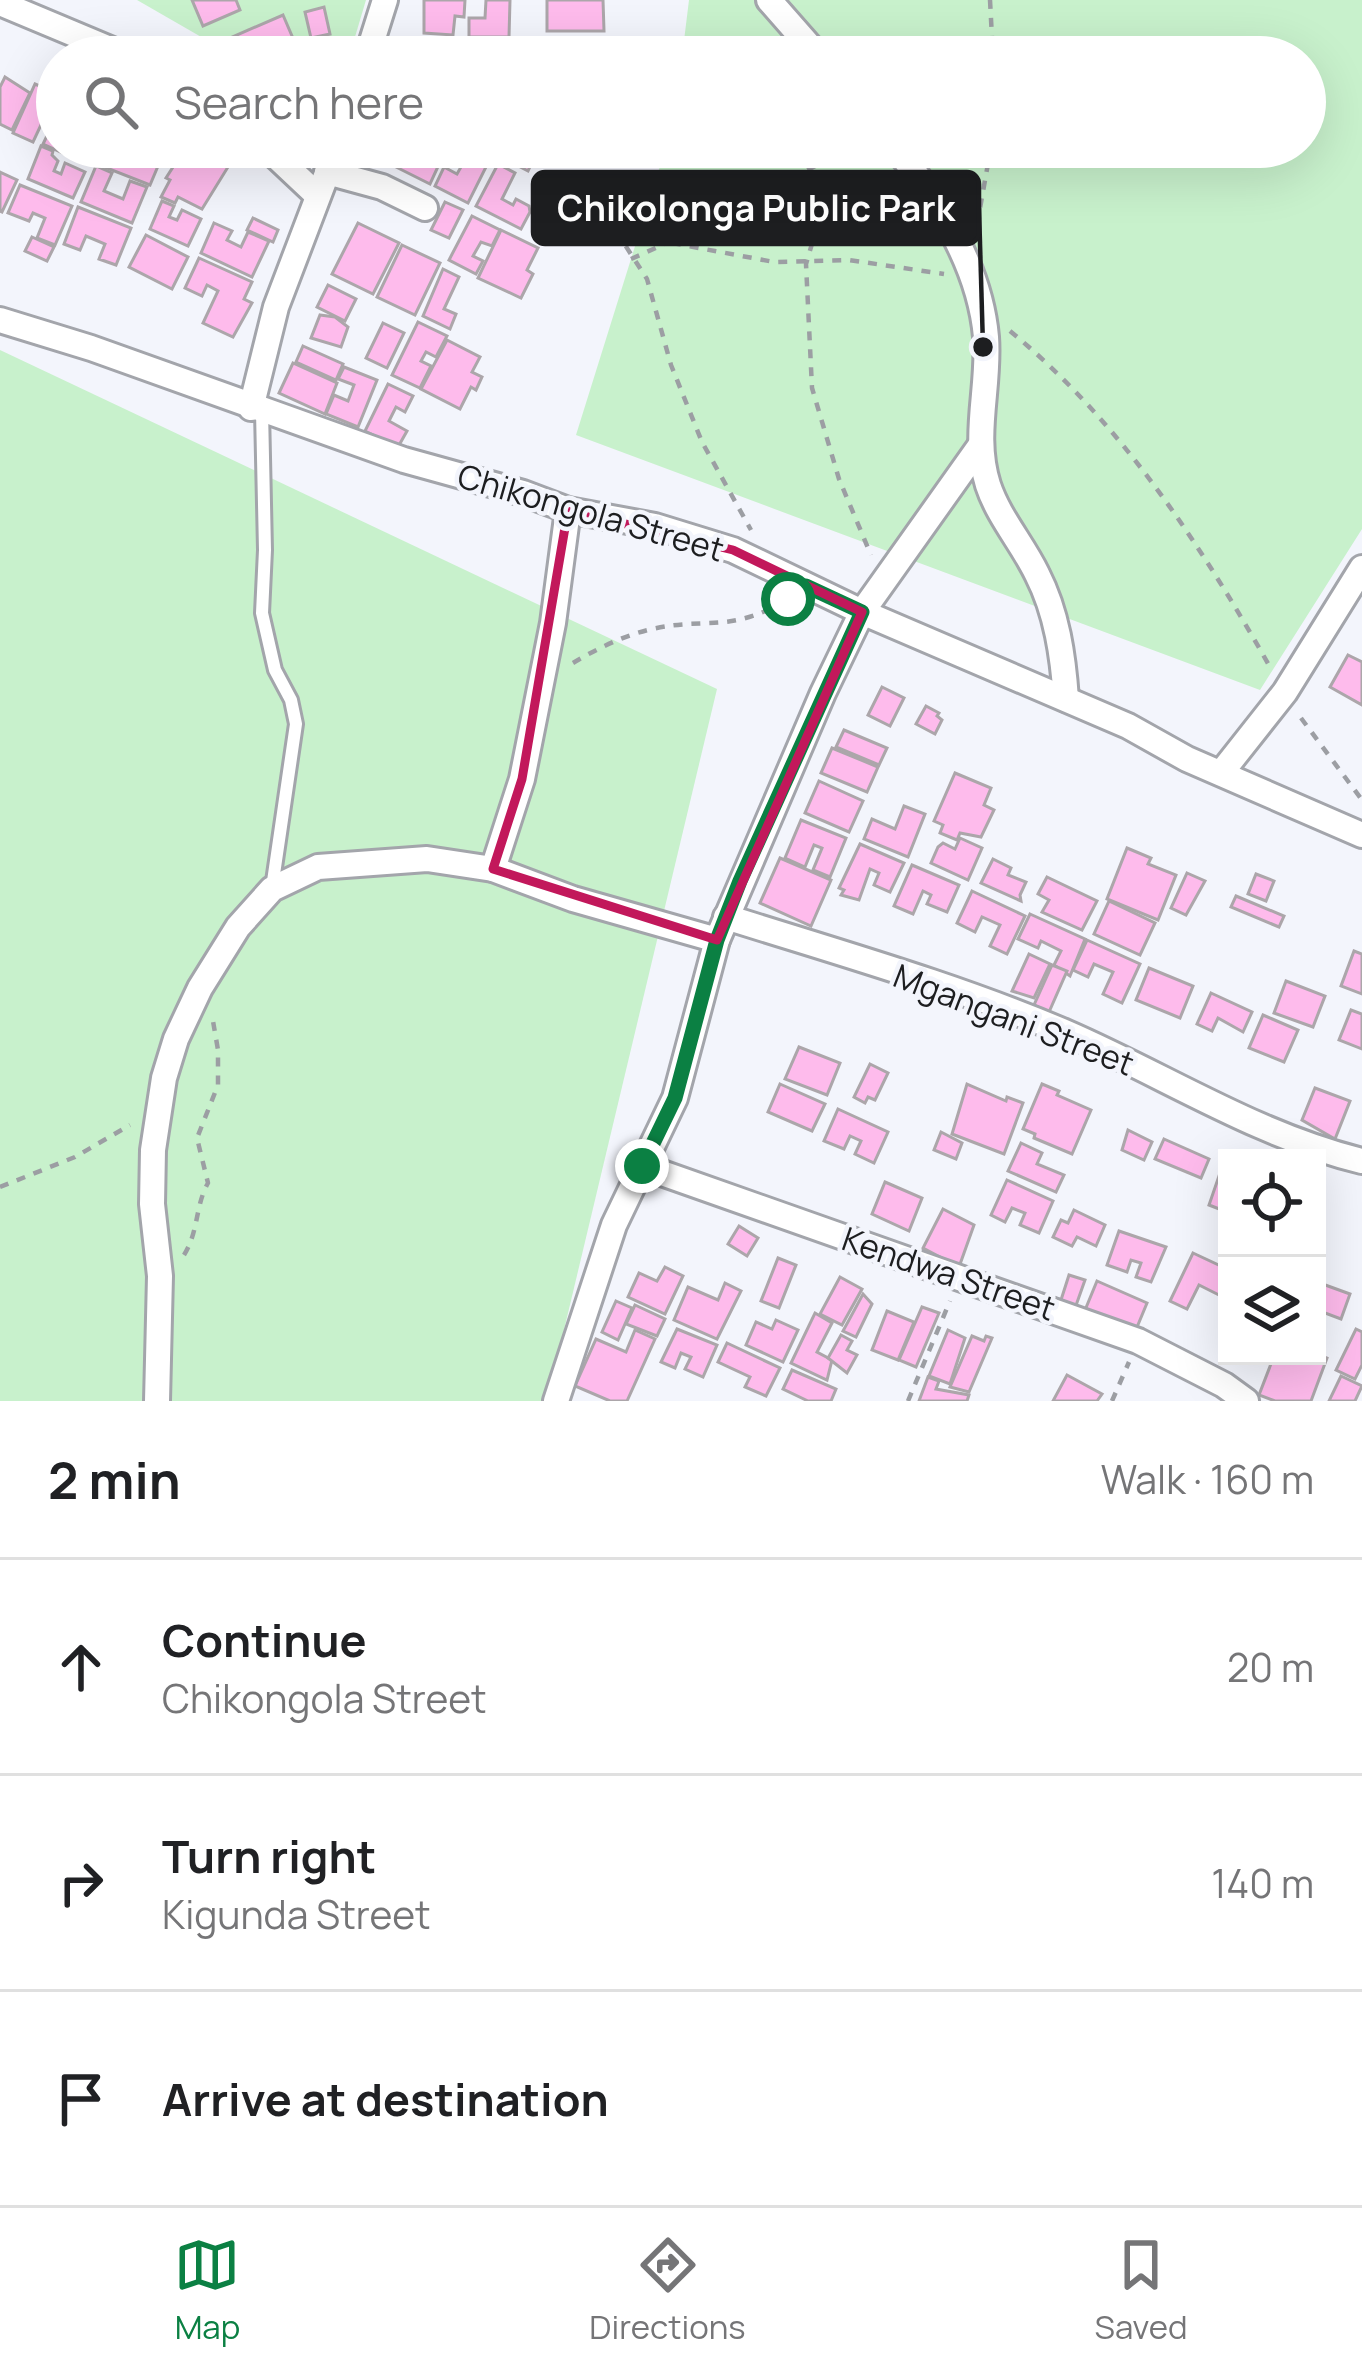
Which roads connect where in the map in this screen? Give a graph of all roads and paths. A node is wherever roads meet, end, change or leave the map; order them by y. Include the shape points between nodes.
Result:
1 (385, 0) edge
2 (769, 0) edge
3 (990, 0) edge
4 (0, 3) edge
5 (79, 36) edge
6 (374, 36) edge
7 (801, 36) edge
8 (992, 36) edge
9 (299, 168) edge
10 (328, 168) edge
11 (815, 168) edge
12 (834, 168) edge
13 (912, 168) edge
14 (988, 168) edge
15 (322, 183) junction
16 (425, 208) dead end
17 (616, 231) dead end
18 (672, 243) junction
19 (631, 259) junction
20 (806, 264) junction
21 (970, 273) junction
22 (980, 312) junction
23 (0, 320) edge
24 (257, 410) junction
25 (980, 446) junction
26 (568, 510) junction
27 (768, 567) junction
28 (1362, 568) edge
29 (883, 583) junction
30 (806, 586) junction
31 (862, 612) junction
32 (539, 687) junction
33 (1285, 692) junction
34 (1066, 700) junction
35 (1221, 773) junction
36 (1362, 800) edge
37 (1362, 835) edge
38 (493, 869) junction
39 (272, 889) junction
40 (722, 929) junction
41 (200, 988) junction
42 (158, 1108) junction
43 (1362, 1161) edge
44 (642, 1166) junction
45 (0, 1187) edge
46 (160, 1276) junction
47 (961, 1276) junction
48 (1138, 1341) junction
49 (566, 1397) edge
50 (157, 1401) edge
51 (908, 1401) edge
52 (1112, 1401) edge
53 (1246, 1401) edge

1 - 6 street
2 - 7 street
3 - 8 path
4 - 5 street
9 - 15 street
10 - 15 street
11 - 18 path
12 - 20 path
13 - 21 street
14 - 21 path
15 - 16 street via 382,187
15 - 24 street via 276,308
17 - 19 path
18 - 19 path
18 - 20 path
19 - 27 path via 647,279 702,442
20 - 21 path via 849,260
20 - 29 path via 820,422
21 - 22 street
22 - 25 street
22 - 33 path via 1052,369 1170,507
23 - 24 street, Chikongola Street
24 - 26 street, Chikongola Street
24 - 39 lane via 262,613 296,724
25 - 29 street
25 - 34 street via 1000,513 1052,612
26 - 27 street, Chikongola Street via 655,526
26 - 32 street
27 - 30 street, Chikongola Street
28 - 33 street
29 - 31 street
30 - 31 street, Chikongola Street
30 - 32 path via 752,618 633,635
31 - 34 street, Chikongola Street
31 - 40 street
32 - 38 street via 522,779
33 - 35 street
33 - 36 path
34 - 35 street, Chikongola Street
35 - 37 street, Chikongola Street
38 - 39 street, Mgangani Street via 427,859 355,861 318,867
38 - 40 street, Mgangani Street via 573,899
39 - 41 street
40 - 43 street, Mgangani Street via 1012,1012 1249,1124
40 - 44 street via 675,1098
41 - 42 street
41 - 46 path via 218,1050 215,1097 197,1138 208,1183 194,1239
42 - 45 path via 75,1157
42 - 46 street via 152,1204
44 - 47 street, Kendwa Street
44 - 49 street via 607,1246
46 - 50 street
47 - 48 street, Kendwa Street
47 - 51 path
48 - 52 path
48 - 53 street, Kendwa Street

